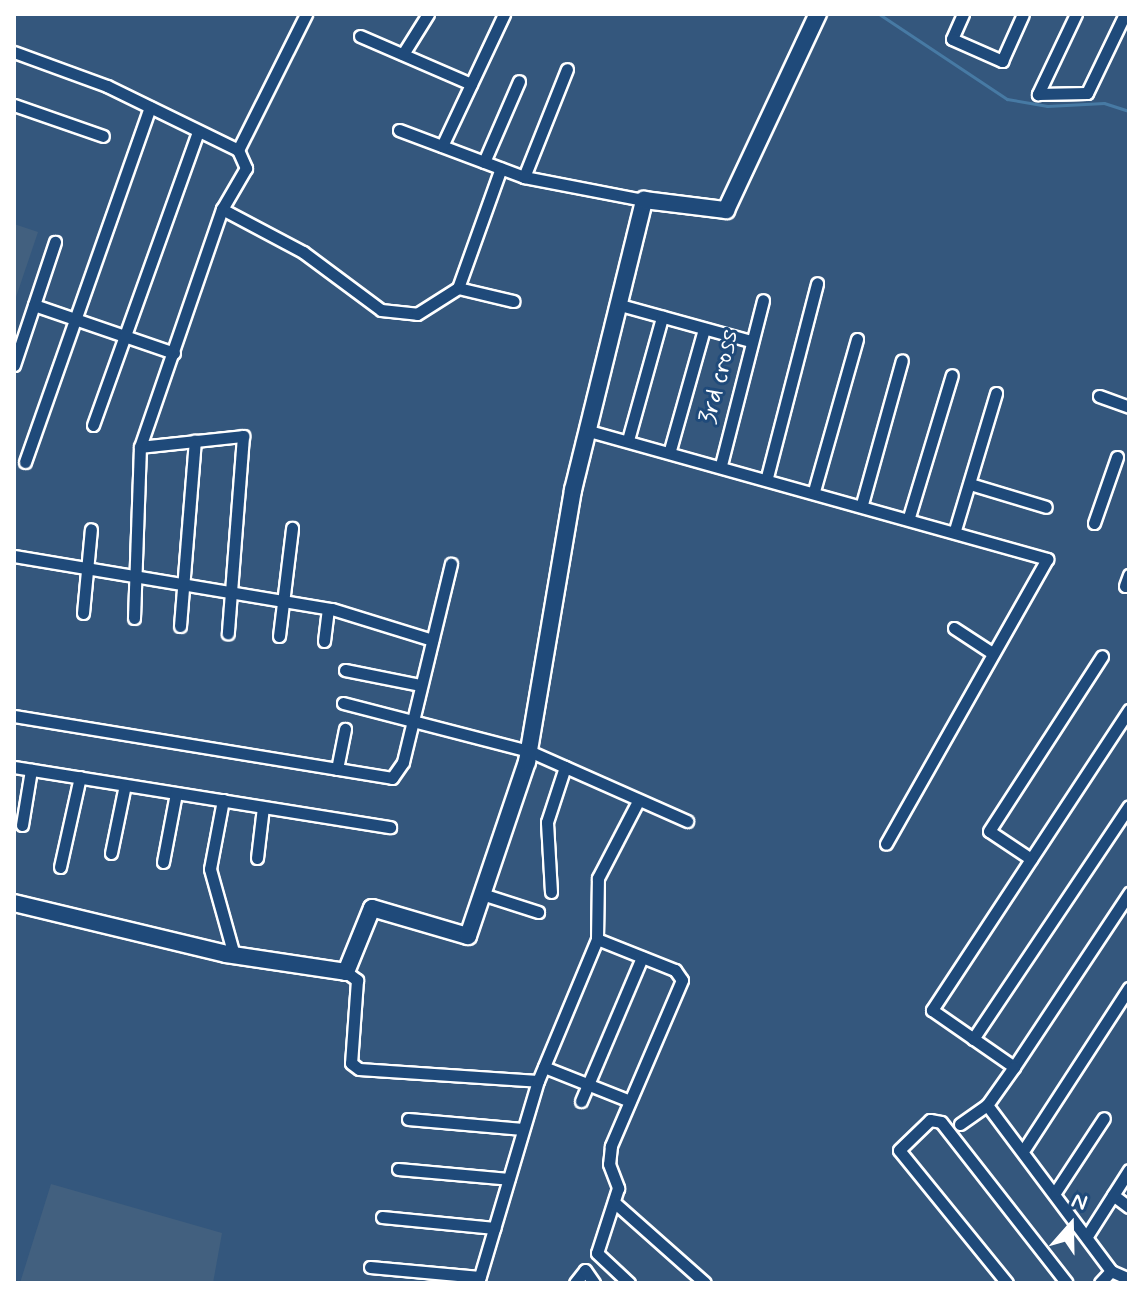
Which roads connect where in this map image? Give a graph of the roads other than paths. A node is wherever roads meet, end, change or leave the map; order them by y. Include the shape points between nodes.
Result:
1 (306, 14) edge
2 (428, 14) edge
3 (504, 14) edge
4 (818, 14) edge
5 (963, 14) edge
6 (1023, 14) edge
7 (1076, 14) edge
8 (1125, 14) edge
9 (360, 36) dead end
10 (14, 52) edge
11 (403, 54) junction
12 (567, 69) dead end
13 (519, 81) dead end
14 (471, 84) junction
15 (14, 105) edge
16 (150, 107) junction
17 (399, 130) dead end
18 (198, 131) junction
19 (103, 136) dead end
20 (442, 146) junction
21 (238, 150) junction
22 (484, 162) junction
23 (501, 168) junction
24 (524, 177) junction
25 (644, 200) junction
26 (222, 209) junction
27 (55, 242) dead end
28 (817, 283) dead end
29 (458, 288) junction
30 (763, 300) dead end
31 (513, 301) dead end
32 (34, 305) junction
33 (620, 305) junction
34 (662, 317) junction
35 (77, 320) junction
36 (704, 329) junction
37 (124, 336) junction
38 (857, 339) dead end
39 (751, 341) junction
40 (174, 353) junction
41 (902, 360) dead end
42 (14, 365) edge
43 (952, 375) dead end
44 (996, 393) dead end
45 (1099, 396) dead end
46 (1128, 404) edge
47 (93, 425) dead end
48 (589, 431) junction
49 (628, 440) junction
50 (195, 441) junction
51 (140, 447) junction
52 (670, 450) junction
53 (1119, 458) edge
54 (25, 462) dead end
55 (721, 465) junction
56 (767, 477) junction
57 (970, 484) junction
58 (814, 491) junction
59 (862, 504) junction
60 (1046, 507) dead end
61 (909, 517) junction
62 (1094, 523) dead end
63 (292, 528) dead end
64 (91, 529) dead end
65 (955, 530) junction
66 (14, 556) edge
67 (451, 564) dead end
68 (85, 572) junction
69 (135, 580) junction
70 (185, 587) junction
71 (234, 595) junction
72 (283, 602) junction
73 (328, 609) junction
74 (83, 613) dead end
75 (134, 618) dead end
76 (180, 626) dead end
77 (954, 628) dead end
78 (228, 633) dead end
79 (279, 636) dead end
80 (432, 640) junction
81 (324, 641) dead end
82 (992, 653) junction
83 (1102, 656) dead end
84 (345, 670) dead end
85 (420, 685) junction
86 (343, 703) dead end
87 (1129, 710) edge
88 (14, 716) edge
89 (413, 719) junction
90 (345, 729) dead end
91 (529, 751) junction
92 (14, 767) edge
93 (565, 767) junction
94 (337, 769) junction
95 (31, 770) junction
96 (80, 777) junction
97 (125, 785) junction
98 (176, 793) junction
99 (223, 800) junction
100 (638, 801) junction
101 (1129, 806) edge
102 (263, 807) junction
103 (687, 821) dead end
104 (22, 825) dead end
105 (390, 827) dead end
106 (886, 844) dead end
107 (111, 853) dead end
108 (257, 858) dead end
109 (1031, 859) junction
110 (163, 862) dead end
111 (60, 867) dead end
112 (551, 892) dead end
113 (1129, 893) edge
114 (482, 894) junction
115 (14, 903) edge
116 (538, 912) dead end
117 (597, 939) junction
118 (234, 955) junction
119 (642, 957) junction
120 (346, 972) junction
121 (1129, 988) edge
122 (973, 1039) junction
123 (544, 1067) junction
124 (1014, 1067) junction
125 (538, 1081) junction
126 (589, 1084) junction
127 (581, 1101) dead end
128 (630, 1101) junction
129 (987, 1105) junction
130 (1104, 1118) dead end
131 (408, 1119) dead end
132 (960, 1124) dead end
133 (523, 1129) junction
134 (1025, 1148) junction
135 (398, 1169) dead end
136 (1129, 1170) edge
137 (509, 1179) junction
138 (1056, 1191) junction
139 (1113, 1195) junction
140 (615, 1203) junction
141 (1129, 1207) edge
142 (382, 1217) dead end
143 (494, 1228) junction
144 (1087, 1236) junction
145 (370, 1267) dead end
146 (1111, 1271) junction
147 (1129, 1279) edge
148 (479, 1280) edge
149 (575, 1283) edge
150 (594, 1283) edge
151 (629, 1283) edge
152 (705, 1283) edge
153 (1007, 1283) edge
154 (1067, 1283) edge
155 (1100, 1283) edge

1 - 21 street
2 - 11 street
3 - 14 street
4 - 25 street via 726,210
5 - 6 street via 952,39 1002,61
7 - 8 street via 1038,94 1087,93
9 - 11 street
10 - 16 street
11 - 14 street
12 - 24 street
13 - 22 street
14 - 20 street
15 - 19 street
16 - 18 street
16 - 35 street
17 - 20 street
18 - 21 street
18 - 37 street
20 - 22 street
21 - 26 street via 246,168
22 - 23 street
23 - 24 street
23 - 29 street
24 - 25 street
25 - 33 street
26 - 29 street via 303,252 360,298 402,317
26 - 40 street
27 - 32 street
28 - 56 street
29 - 31 street
30 - 39 street, 3rd cross
32 - 35 street
32 - 42 street
33 - 34 street
33 - 48 street
34 - 36 street
34 - 49 street
35 - 37 street
35 - 54 street
36 - 39 street
36 - 52 street
37 - 40 street
37 - 47 street
38 - 58 street
39 - 55 street, 3rd cross
40 - 51 street
41 - 59 street
43 - 61 street
44 - 57 street
45 - 46 street
48 - 49 street
48 - 91 street via 573,490
49 - 52 street
50 - 51 street
50 - 70 street
50 - 71 street via 243,436
51 - 69 street
52 - 55 street
53 - 62 street
55 - 56 street
56 - 58 street
57 - 60 street
57 - 65 street
58 - 59 street
59 - 61 street
61 - 65 street
63 - 72 street
64 - 68 street
65 - 82 street via 1047,559
66 - 68 street
67 - 80 street
68 - 69 street
68 - 74 street
69 - 70 street
69 - 75 street
70 - 71 street
70 - 76 street
71 - 72 street
71 - 78 street
72 - 73 street
72 - 79 street
73 - 80 street
73 - 81 street
77 - 82 street
80 - 85 street
82 - 106 street
83 - 109 street via 989,831
84 - 85 street
85 - 89 street
86 - 89 street
87 - 109 street
88 - 94 street
89 - 91 street
89 - 94 street via 403,762 392,778
90 - 94 street
91 - 93 street
91 - 114 street
92 - 95 street
93 - 100 street
93 - 112 street via 547,822
95 - 96 street
95 - 104 street
96 - 97 street
96 - 111 street
97 - 98 street
97 - 107 street
98 - 99 street
98 - 110 street
99 - 102 street
99 - 118 street via 210,869
100 - 103 street
100 - 117 street via 598,878
101 - 122 street
102 - 105 street
102 - 108 street
109 - 122 street via 932,1010
113 - 124 street
114 - 116 street
114 - 120 street via 468,936 372,908
115 - 118 street
117 - 119 street
117 - 123 street
118 - 120 street
119 - 126 street
119 - 128 street via 675,970 682,980
120 - 125 street via 357,980 351,1063 359,1069
121 - 134 street
122 - 124 street
123 - 125 street
123 - 126 street
124 - 129 street
125 - 133 street
126 - 127 street
126 - 128 street
128 - 140 street via 611,1146
129 - 132 street
129 - 134 street
130 - 138 street
131 - 133 street
133 - 137 street
134 - 138 street
135 - 137 street
136 - 139 street
137 - 143 street
138 - 144 street
139 - 141 street
139 - 144 street
140 - 151 street via 597,1253
140 - 152 street
142 - 143 street
143 - 148 street
144 - 146 street
145 - 148 street
146 - 147 street
146 - 155 street
149 - 150 street via 585,1270
153 - 154 street via 899,1150 930,1120 941,1122

